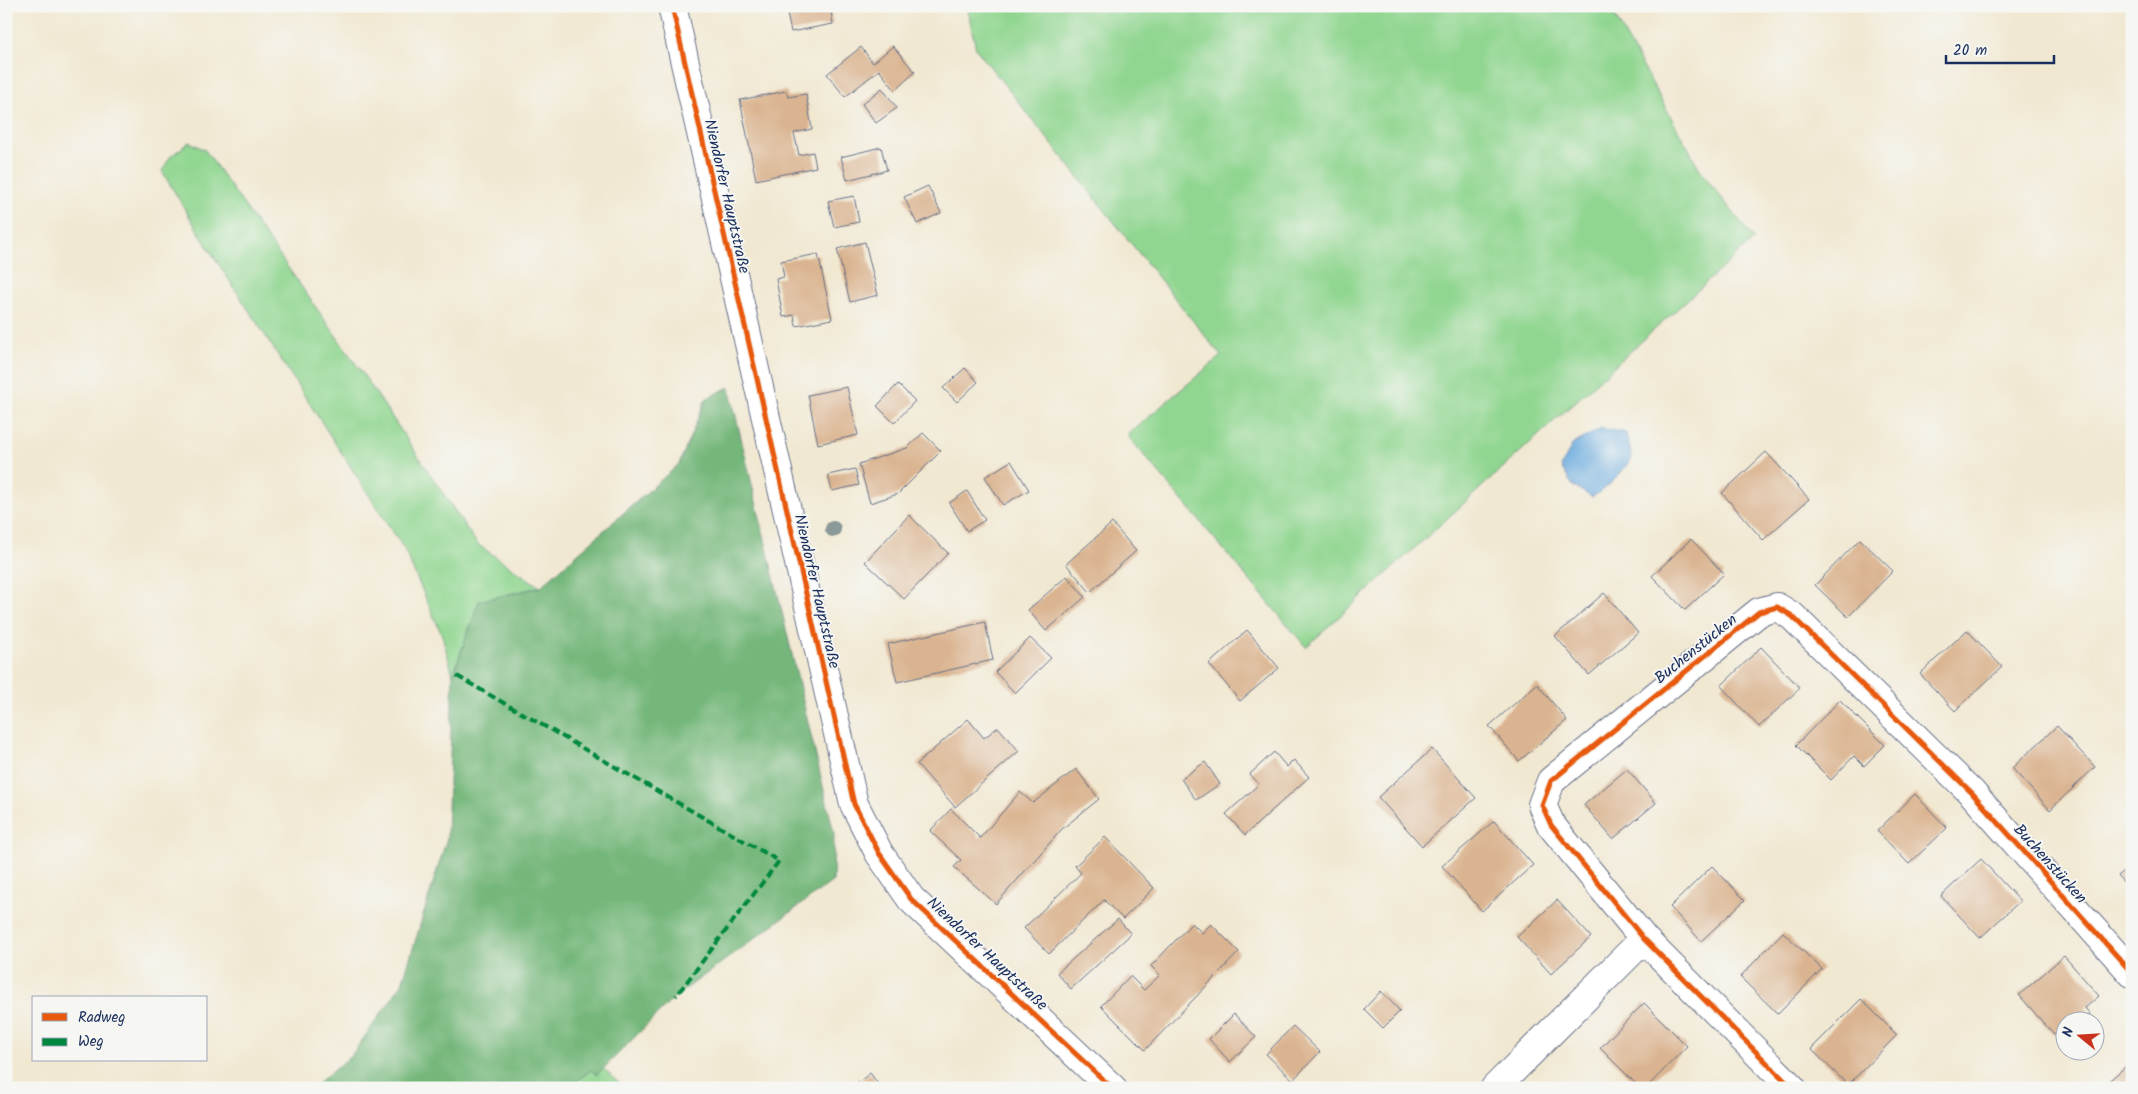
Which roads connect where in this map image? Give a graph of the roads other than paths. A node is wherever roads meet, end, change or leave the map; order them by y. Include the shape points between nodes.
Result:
1 (672, 6) edge
2 (1644, 939) junction
3 (2132, 973) edge
4 (1112, 1088) edge
5 (1495, 1088) edge
6 (1792, 1088) edge

1 - 4 street, Niendorfer Hauptstraße via 854,804 879,853 911,899
2 - 3 street, Buchenstücken via 1551,825 1542,805 1551,781 1759,612 1777,607 1792,616 1972,793
2 - 5 street
2 - 6 street, Buchenstücken

